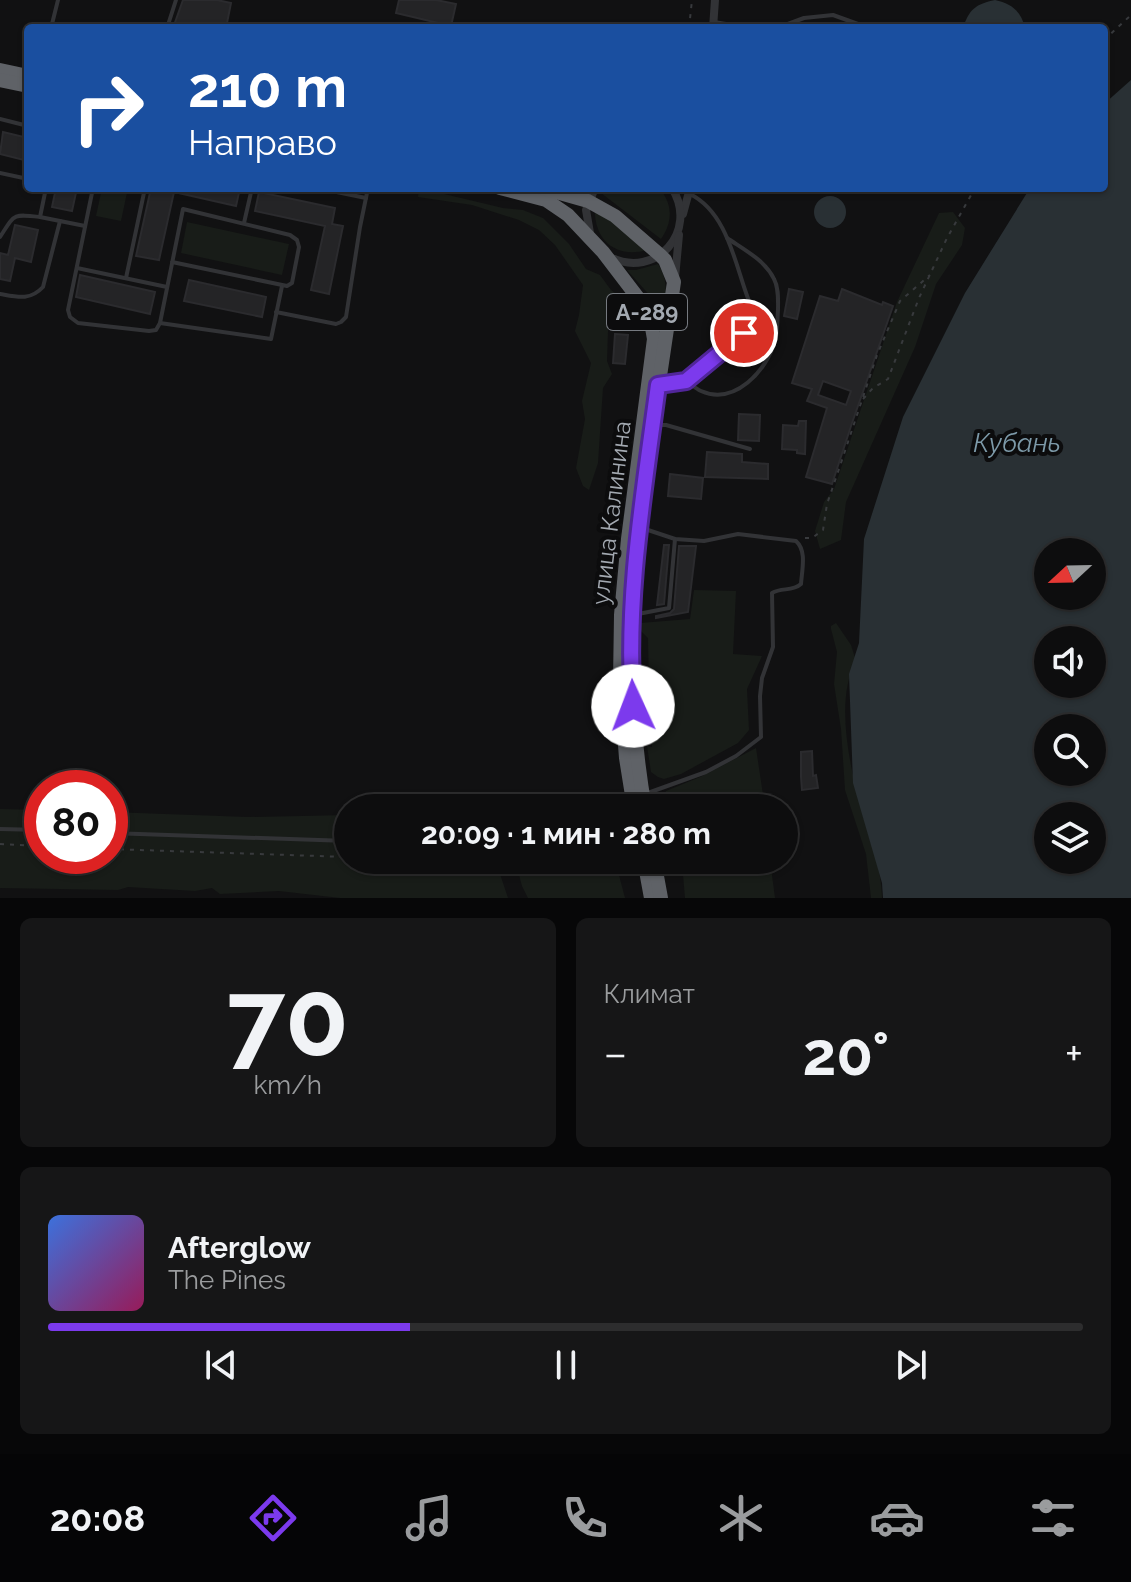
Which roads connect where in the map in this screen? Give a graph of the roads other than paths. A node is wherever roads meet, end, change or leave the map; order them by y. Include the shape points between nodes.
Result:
1 (58, 0) edge
2 (176, 0) edge
3 (715, 0) edge
4 (52, 24) edge
5 (168, 24) edge
6 (713, 24) edge
7 (788, 24) edge
8 (858, 24) edge
9 (0, 70) edge
10 (24, 75) edge
11 (0, 80) edge
12 (24, 85) edge
13 (0, 119) edge
14 (24, 125) edge
15 (0, 173) edge
16 (24, 178) edge
17 (45, 192) edge
18 (92, 192) edge
19 (144, 192) edge
20 (251, 192) edge
21 (337, 192) edge
22 (367, 192) edge
23 (518, 192) edge
24 (572, 192) edge
25 (674, 192) edge
26 (690, 192) edge
27 (691, 192) edge
28 (592, 195) edge
29 (366, 198) junction
30 (40, 217) junction
31 (60, 221) junction
32 (244, 223) junction
33 (85, 226) junction
34 (679, 226) junction
35 (0, 237) edge
36 (727, 238) junction
37 (598, 247) junction
38 (660, 255) junction
39 (172, 262) junction
40 (77, 268) junction
41 (126, 278) junction
42 (674, 282) junction
43 (282, 285) junction
44 (167, 287) junction
45 (0, 294) edge
46 (749, 301) dead end
47 (276, 312) junction
48 (160, 323) junction
49 (744, 333) dead end
50 (686, 381) junction
51 (658, 385) junction
52 (653, 425) junction
53 (750, 449) dead end
54 (639, 527) junction
55 (675, 539) junction
56 (631, 616) junction
57 (638, 794) edge
58 (640, 794) edge
59 (661, 794) edge
60 (0, 829) edge
61 (24, 830) edge
62 (128, 834) edge
63 (334, 841) edge
64 (651, 874) edge
65 (654, 874) edge
66 (651, 898) edge
67 (661, 898) edge

1 - 4 lane
2 - 5 lane
3 - 6 street
7 - 8 lane via 833,15
9 - 10 highway
11 - 12 highway
13 - 14 lane
15 - 16 lane
17 - 30 lane
18 - 33 lane
19 - 41 lane
20 - 32 lane
21 - 29 lane
22 - 29 lane
23 - 37 highway, улица Калинина via 560,208
24 - 28 highway
25 - 34 street, А-289 via 680,205
26 - 34 street, улица Калинина
27 - 36 lane via 712,211
28 - 37 street, А-289 via 587,224
28 - 38 highway
29 - 47 lane via 346,317 336,324
30 - 31 lane
30 - 35 lane via 19,214
31 - 33 lane
31 - 45 lane via 43,287 26,298
32 - 39 lane via 183,209
32 - 43 lane via 297,240 292,283
33 - 40 lane
34 - 38 street
34 - 42 street, улица Калинина / А-289
36 - 46 lane
36 - 50 lane via 758,259 774,279 777,338 767,363 738,389 718,395
37 - 38 street via 628,263
37 - 57 highway, улица Калинина / А-289 via 645,307 654,339 621,615 626,758
38 - 42 highway
39 - 43 lane
39 - 44 lane
40 - 41 lane
40 - 48 lane via 68,310 78,323 149,331
41 - 44 lane
42 - 51 highway, улица Калинина / А-289
43 - 47 lane
44 - 48 lane
47 - 48 lane via 271,339
49 - 50 lane
50 - 51 lane
51 - 52 highway, улица Калинина / А-289
52 - 53 lane
52 - 54 highway, улица Калинина / А-289
54 - 55 lane
54 - 56 highway, улица Калинина / А-289
55 - 56 lane via 669,608
55 - 59 lane via 704,541 738,534 796,541 803,551 801,584 772,593 773,647 762,678 761,737 736,756
56 - 58 highway, улица Калинина / А-289
60 - 61 lane
62 - 63 lane
64 - 66 highway
65 - 67 highway

